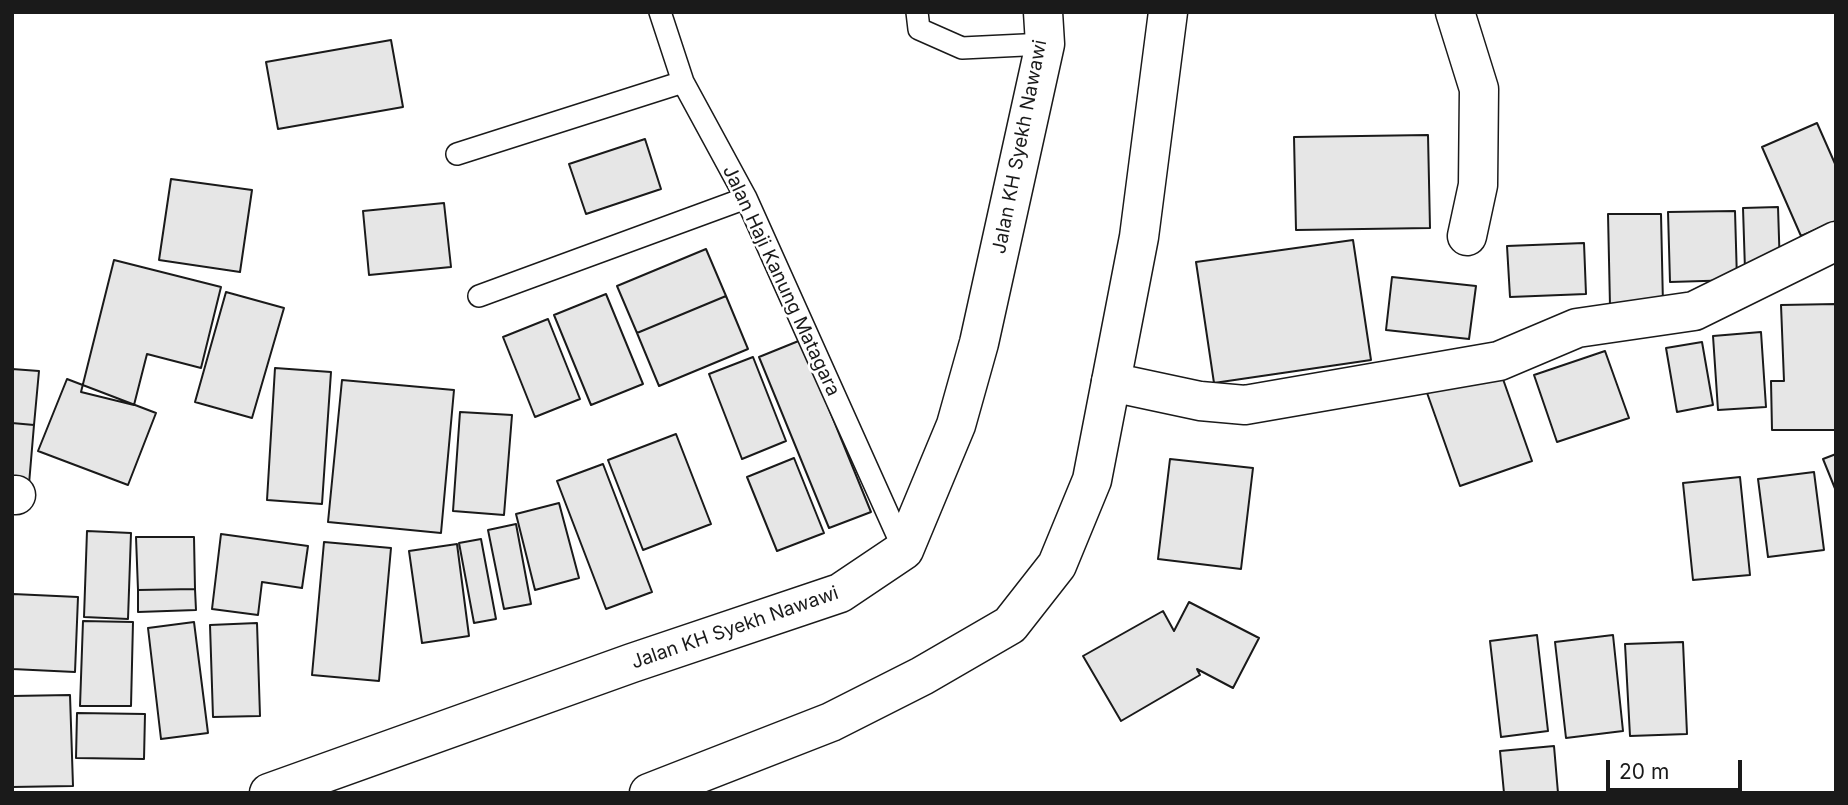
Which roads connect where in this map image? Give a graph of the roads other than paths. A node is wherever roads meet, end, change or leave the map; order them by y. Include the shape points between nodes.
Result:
1 (660, 12) edge
2 (917, 12) edge
3 (1168, 12) edge
4 (1455, 12) edge
5 (1044, 28) edge
6 (683, 82) junction
7 (457, 155) dead end
8 (746, 198) junction
9 (1467, 236) dead end
10 (1836, 241) edge
11 (479, 296) dead end
12 (1111, 382) junction
13 (904, 550) junction
14 (269, 793) edge
15 (649, 793) edge

1 - 6 lane, Jalan Haji Kanung Matagara
2 - 5 lane via 919,29 962,48
3 - 12 main road via 1139,237
4 - 9 main road via 1479,89 1478,185
5 - 13 main road, Jalan KH Syekh Nawawi via 979,343 956,425
6 - 7 lane
6 - 8 lane, Jalan Haji Kanung Matagara
8 - 11 lane
8 - 13 lane, Jalan Haji Kanung Matagara
10 - 12 main road via 1694,312 1577,328 1499,361 1245,405 1200,401
12 - 15 main road via 1092,480 1058,565 1010,625 831,722
13 - 14 main road, Jalan KH Syekh Nawawi via 840,593

